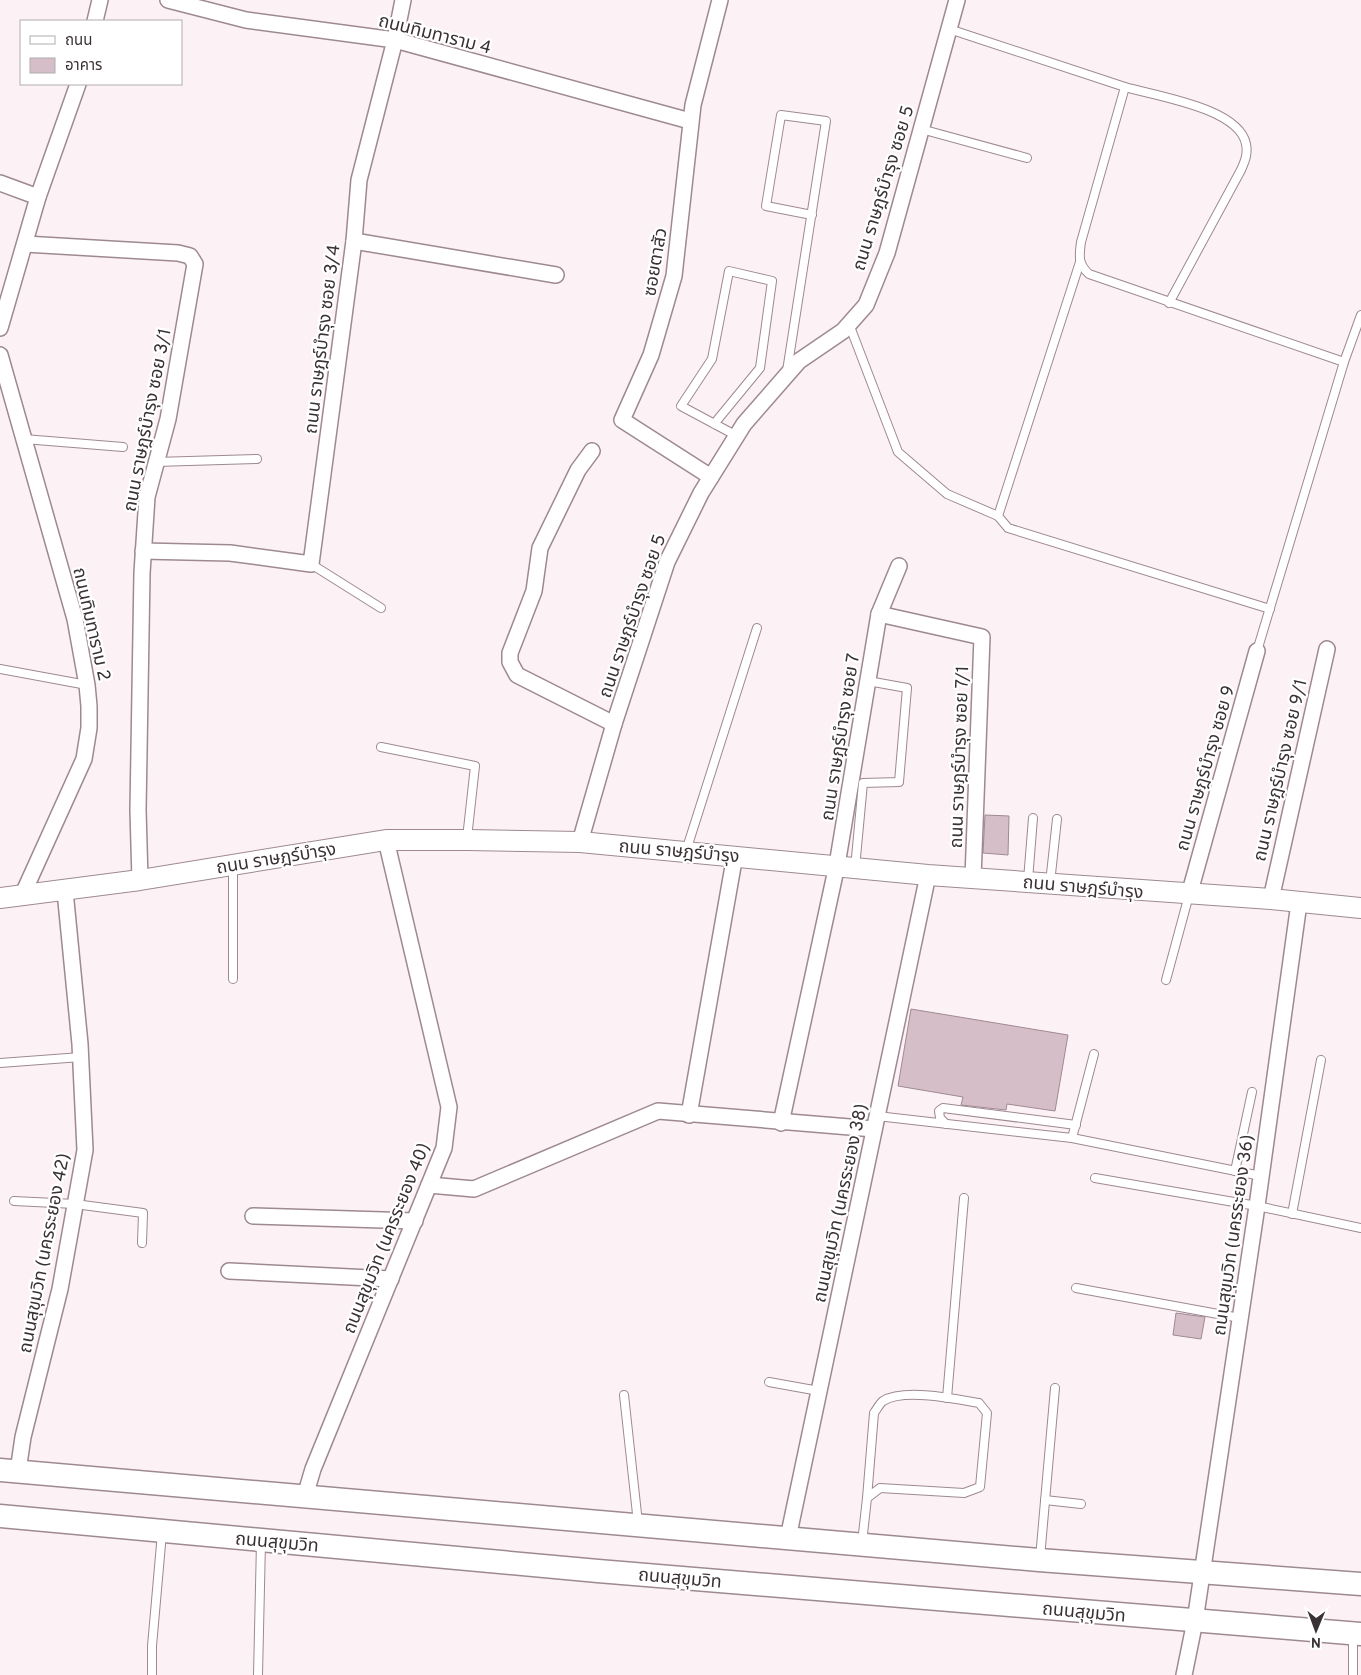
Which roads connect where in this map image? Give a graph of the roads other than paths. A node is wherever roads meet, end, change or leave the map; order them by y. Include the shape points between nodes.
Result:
1 (100, 0) edge
2 (168, 0) edge
3 (402, 0) edge
4 (720, 0) edge
5 (957, 0) edge
6 (203, 4) edge
7 (95, 20) edge
8 (949, 29) junction
9 (395, 40) junction
10 (78, 85) edge
11 (1125, 87) junction
12 (690, 121) junction
13 (921, 129) junction
14 (1027, 158) dead end
15 (0, 183) edge
16 (38, 197) junction
17 (812, 215) junction
18 (354, 241) junction
19 (25, 244) junction
20 (1080, 262) junction
21 (556, 275) dead end
22 (1168, 302) junction
23 (1361, 315) edge
24 (846, 327) junction
25 (0, 328) edge
26 (0, 354) edge
27 (1344, 362) junction
28 (786, 376) junction
29 (714, 424) junction
30 (737, 436) junction
31 (24, 439) junction
32 (123, 447) dead end
33 (592, 451) dead end
34 (257, 459) dead end
35 (155, 462) junction
36 (711, 477) junction
37 (998, 516) junction
38 (143, 551) junction
39 (311, 564) junction
40 (899, 566) dead end
41 (381, 608) dead end
42 (1270, 609) junction
43 (879, 614) junction
44 (757, 628) dead end
45 (1327, 649) dead end
46 (1257, 651) joint
47 (0, 670) edge
48 (868, 681) junction
49 (87, 685) junction
50 (614, 724) junction
51 (381, 747) dead end
52 (1033, 818) dead end
53 (1057, 820) dead end
54 (386, 840) junction
55 (467, 840) junction
56 (580, 842) junction
57 (686, 851) junction
58 (735, 856) junction
59 (232, 865) junction
60 (846, 867) junction
61 (928, 874) junction
62 (973, 878) junction
63 (140, 880) junction
64 (1027, 882) junction
65 (1050, 884) junction
66 (65, 891) junction
67 (1189, 895) junction
68 (22, 896) junction
69 (0, 898) edge
70 (1271, 899) junction
71 (1299, 903) junction
72 (1361, 908) edge
73 (233, 978) dead end
74 (1166, 980) dead end
75 (1094, 1054) dead end
76 (81, 1057) junction
77 (1322, 1060) dead end
78 (0, 1062) edge
79 (1252, 1092) dead end
80 (689, 1115) junction
81 (876, 1122) junction
82 (781, 1123) junction
83 (946, 1124) junction
84 (1076, 1125) junction
85 (1072, 1138) junction
86 (1234, 1171) junction
87 (1261, 1176) junction
88 (1095, 1178) dead end
89 (430, 1186) junction
90 (964, 1198) dead end
91 (14, 1201) dead end
92 (75, 1204) junction
93 (1257, 1206) junction
94 (1292, 1214) junction
95 (253, 1216) dead end
96 (415, 1221) junction
97 (1361, 1228) edge
98 (142, 1243) dead end
99 (229, 1271) dead end
100 (391, 1279) junction
101 (1076, 1288) dead end
102 (1240, 1318) junction
103 (769, 1382) dead end
104 (1055, 1388) dead end
105 (819, 1391) junction
106 (624, 1396) dead end
107 (947, 1398) junction
108 (9, 1471) edge
109 (305, 1496) junction
110 (867, 1498) junction
111 (1045, 1500) junction
112 (1081, 1504) dead end
113 (1, 1521) edge
114 (638, 1525) junction
115 (162, 1531) junction
116 (788, 1538) junction
117 (261, 1540) junction
118 (862, 1545) junction
119 (1040, 1560) junction
120 (1202, 1573) junction
121 (1361, 1584) edge
122 (1195, 1621) junction
123 (1357, 1634) edge
124 (152, 1675) edge
125 (258, 1675) edge
126 (1184, 1675) edge
127 (1353, 1675) edge

1 - 7 street
2 - 6 street, ถนนทิมทาราม 4
3 - 9 street, ถนน ราษฎร์บำรุง ซอย 3/4
4 - 12 street, ซอยตาสัว
5 - 8 street, ถนน ราษฎร์บำรุง ซอย 5
6 - 9 street, ถนนทิมทาราม 4 via 246,20
8 - 11 lane
8 - 13 street, ถนน ราษฎร์บำรุง ซอย 5
9 - 12 street, ถนนทิมทาราม 4
9 - 18 street, ถนน ราษฎร์บำรุง ซอย 3/4 via 359,180
10 - 16 street
11 - 20 lane via 1081,242
11 - 22 lane via 1220,115 1240,130 1246,142 1247,154 1241,170
12 - 36 street, ซอยตาสัว via 674,276 651,355 622,420
13 - 14 lane
13 - 24 street, ถนน ราษฎร์บำรุง ซอย 5 via 887,253 866,304
15 - 16 street
16 - 19 street
17 - 17 lane via 766,206 781,115 826,122
17 - 28 lane
18 - 21 street
18 - 39 street, ถนน ราษฎร์บำรุง ซอย 3/4
19 - 25 street
19 - 35 street, ถนน ราษฎร์บำรุง ซอย 3/1 via 178,253 193,259 195,271 170,410
20 - 22 lane via 1089,274 1101,280
20 - 37 lane
22 - 27 lane
23 - 27 lane
24 - 28 street, ถนน ราษฎร์บำรุง ซอย 5 via 798,361
24 - 37 lane via 898,452 947,494
26 - 31 street, ถนนทิมทาราม 2
27 - 42 lane
28 - 30 street, ถนน ราษฎร์บำรุง ซอย 5
29 - 29 lane via 760,368 772,281 729,271 712,359 681,406
29 - 30 lane
30 - 36 street, ถนน ราษฎร์บำรุง ซอย 5
31 - 32 lane
31 - 49 street, ถนนทิมทาราม 2 via 74,619
33 - 50 street via 578,470 540,548 534,591 510,653 510,662 517,675
34 - 35 lane
35 - 38 street, ถนน ราษฎร์บำรุง ซอย 3/1 via 147,497
36 - 50 street, ถนน ราษฎร์บำรุง ซอย 5 via 667,562
37 - 42 lane via 1008,528
38 - 39 street via 230,554
38 - 63 street, ถนน ราษฎร์บำรุง ซอย 3/1 via 138,810
39 - 41 lane
40 - 43 street, ถนน ราษฎร์บำรุง ซอย 7
42 - 46 lane
43 - 48 street, ถนน ราษฎร์บำรุง ซอย 7
43 - 62 street, ถนน ราษฎร์บำรุง ซอย 7/1 via 982,637
44 - 57 lane
45 - 70 street, ถนน ราษฎร์บำรุง ซอย 9/1
46 - 67 street, ถนน ราษฎร์บำรุง ซอย 9
47 - 49 lane
48 - 60 street, ถนน ราษฎร์บำรุง ซอย 7
48 - 60 lane via 907,688 899,782 863,783
49 - 68 street, ถนนทิมทาราม 2 via 89,728 84,759
50 - 56 street, ถนน ราษฎร์บำรุง ซอย 5
51 - 55 lane via 475,766
52 - 64 lane
53 - 65 lane
54 - 55 street, ถนน ราษฎร์บำรุง
54 - 59 street, ถนน ราษฎร์บำรุง
54 - 89 street, ถนนสุขุมวิท (นครระยอง 40) via 449,1106 444,1148
55 - 56 street, ถนน ราษฎร์บำรุง
56 - 57 street, ถนน ราษฎร์บำรุง
57 - 58 street, ถนน ราษฎร์บำรุง
58 - 60 street, ถนน ราษฎร์บำรุง
58 - 80 street
59 - 63 street, ถนน ราษฎร์บำรุง
59 - 73 lane
60 - 61 street, ถนน ราษฎร์บำรุง
60 - 82 street, ถนน ราษฎร์บำรุง ซอย 7
61 - 62 street, ถนน ราษฎร์บำรุง
61 - 81 street, ถนนสุขุมวิท (นครระยอง 38)
62 - 64 street, ถนน ราษฎร์บำรุง
63 - 66 street, ถนน ราษฎร์บำรุง
64 - 65 street, ถนน ราษฎร์บำรุง
65 - 67 street, ถนน ราษฎร์บำรุง
66 - 68 street, ถนน ราษฎร์บำรุง
66 - 76 street, ถนนสุขุมวิท (นครระยอง 42)
67 - 70 street, ถนน ราษฎร์บำรุง
67 - 74 lane
68 - 69 street, ถนน ราษฎร์บำรุง
70 - 71 street, ถนน ราษฎร์บำรุง
71 - 72 street, ถนน ราษฎร์บำรุง
71 - 87 street, ถนนสุขุมวิท (นครระยอง 36)
75 - 84 lane
76 - 78 lane
76 - 92 street, ถนนสุขุมวิท (นครระยอง 42) via 84,1150
77 - 94 lane
79 - 86 lane
80 - 82 street
80 - 89 street via 658,1111 474,1189
81 - 82 street
81 - 83 lane
81 - 105 street, ถนนสุขุมวิท (นครระยอง 38)
83 - 84 lane via 940,1118 939,1111 943,1108
83 - 85 lane
84 - 85 lane
85 - 86 lane
86 - 87 lane
87 - 93 street, ถนนสุขุมวิท (นครระยอง 36)
88 - 93 lane
89 - 96 street, ถนนสุขุมวิท (นครระยอง 40)
90 - 107 lane
91 - 92 lane
92 - 98 lane via 142,1213
92 - 108 street, ถนนสุขุมวิท (นครระยอง 42) via 60,1289 23,1437
93 - 94 lane
93 - 102 street, ถนนสุขุมวิท (นครระยอง 36)
94 - 97 lane
95 - 96 street
96 - 100 street, ถนนสุขุมวิท (นครระยอง 40)
99 - 100 street
100 - 109 street, ถนนสุขุมวิท (นครระยอง 40) via 313,1469
101 - 102 lane
102 - 120 street, ถนนสุขุมวิท (นครระยอง 36)
103 - 105 lane
104 - 111 lane
105 - 116 street, ถนนสุขุมวิท (นครระยอง 38)
106 - 114 lane
107 - 110 lane via 896,1396 882,1401 874,1413
107 - 110 lane via 979,1403 987,1413 980,1487 964,1493 880,1488
108 - 109 main road
109 - 114 main road
110 - 118 lane
111 - 112 lane
111 - 119 lane
113 - 115 main road, ถนนสุขุมวิท
114 - 116 main road
115 - 117 main road, ถนนสุขุมวิท
115 - 124 lane
116 - 118 main road
117 - 122 main road, ถนนสุขุมวิท
117 - 125 lane
118 - 119 main road
119 - 120 main road
120 - 121 main road
120 - 122 street, ถนนสุขุมวิท (นครระยอง 36)
122 - 123 main road, ถนนสุขุมวิท
122 - 126 street, ถนนสุขุมวิท (นครระยอง 36)
123 - 127 lane

